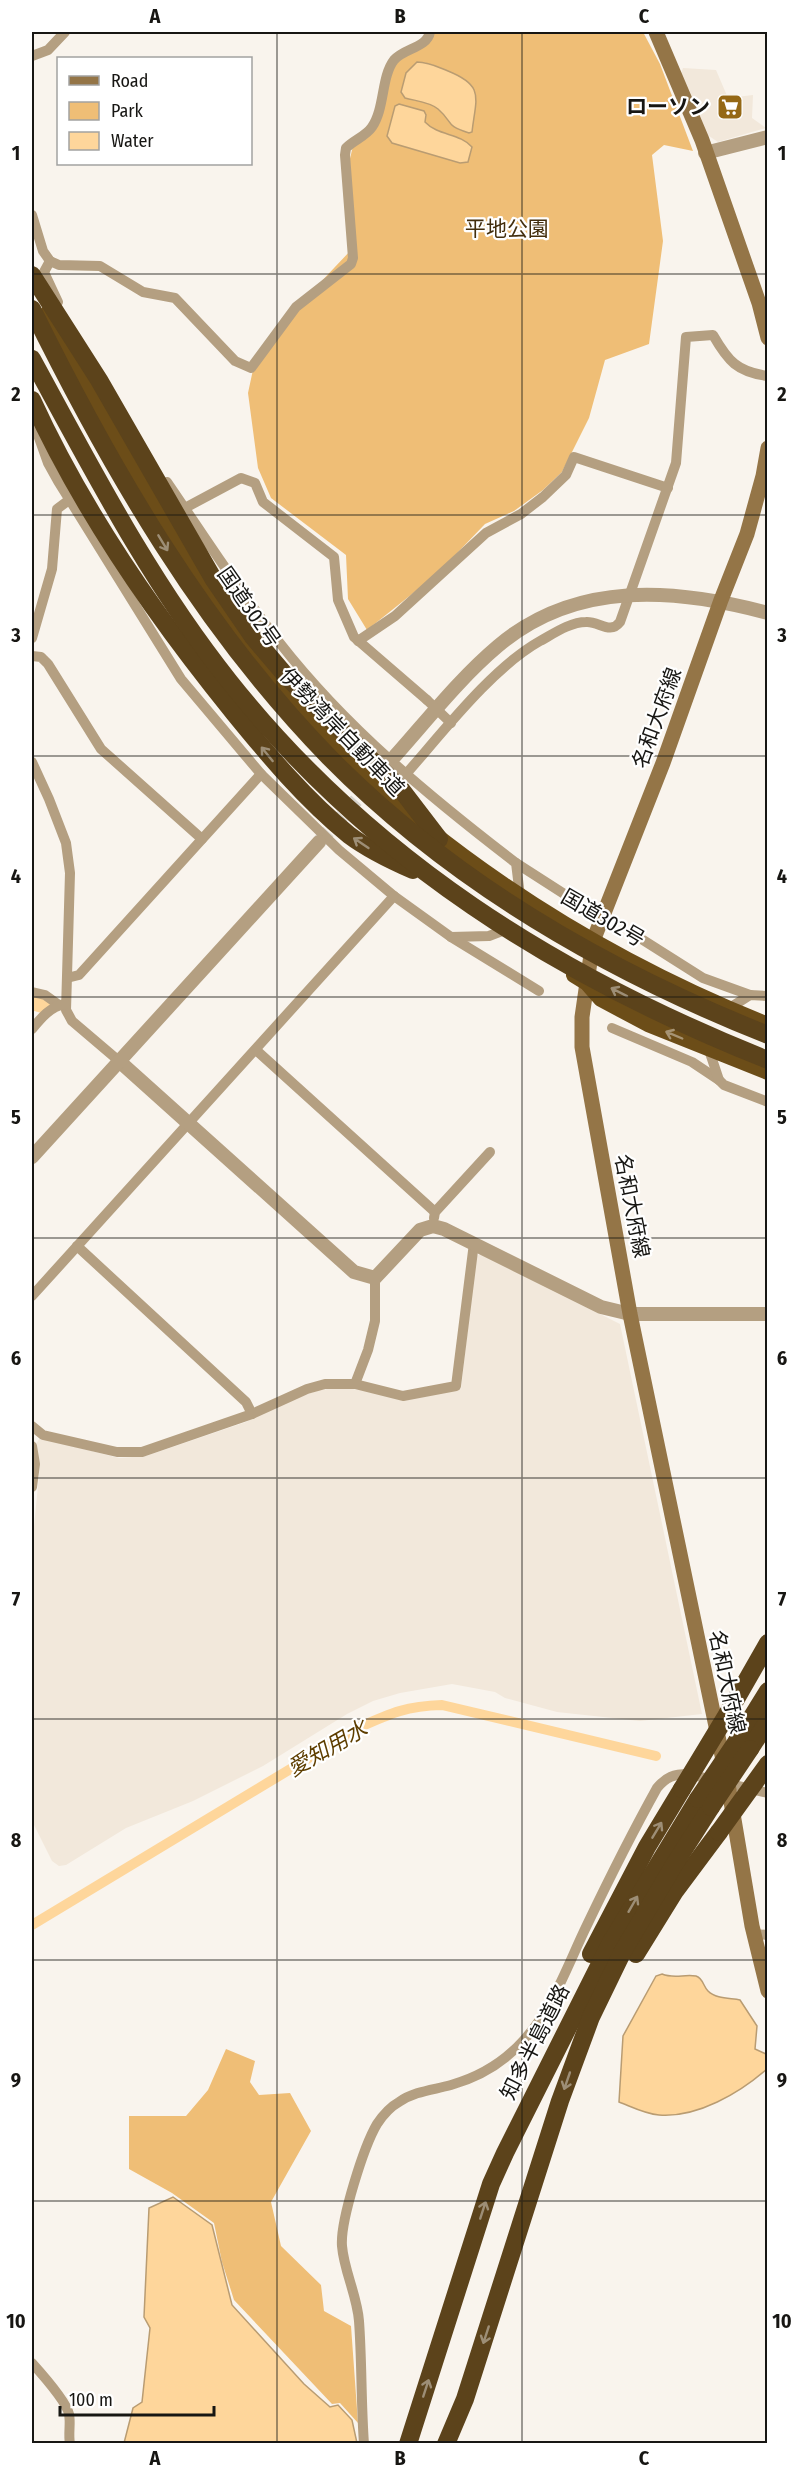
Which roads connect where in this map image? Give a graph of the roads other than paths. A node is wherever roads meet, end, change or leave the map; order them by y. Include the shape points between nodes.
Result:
1 (64, 32) edge
2 (429, 32) edge
3 (656, 32) edge
4 (32, 56) edge
5 (768, 137) edge
6 (705, 153) junction
7 (32, 215) edge
8 (50, 261) junction
9 (32, 275) edge
10 (32, 280) edge
11 (32, 309) edge
12 (768, 338) edge
13 (32, 359) edge
14 (32, 369) edge
15 (768, 376) edge
16 (32, 400) edge
17 (32, 417) edge
18 (768, 448) edge
19 (668, 488) junction
20 (69, 500) junction
21 (185, 508) junction
22 (631, 594) junction
23 (721, 600) junction
24 (768, 613) edge
25 (32, 638) edge
26 (358, 641) junction
27 (32, 656) edge
28 (452, 723) junction
29 (395, 756) dead end
30 (32, 762) edge
31 (261, 774) junction
32 (406, 774) junction
33 (202, 839) junction
34 (439, 839) junction
35 (319, 842) tunnel mouth
36 (516, 863) junction
37 (413, 870) junction
38 (394, 896) junction
39 (520, 896) junction
40 (572, 899) dead end
41 (502, 931) junction
42 (451, 937) junction
43 (643, 940) dead end
44 (593, 941) junction
45 (67, 978) junction
46 (587, 983) junction
47 (539, 991) dead end
48 (32, 992) edge
49 (750, 995) junction
50 (768, 996) edge
51 (62, 1004) junction
52 (728, 1009) junction
53 (768, 1025) edge
54 (612, 1028) dead end
55 (32, 1029) edge
56 (768, 1035) edge
57 (256, 1050) junction
58 (709, 1050) junction
59 (119, 1060) junction
60 (768, 1060) edge
61 (768, 1072) edge
62 (719, 1080) junction
63 (768, 1102) edge
64 (188, 1124) junction
65 (489, 1152) dead end
66 (32, 1157) edge
67 (435, 1212) junction
68 (433, 1226) junction
69 (474, 1243) junction
70 (77, 1246) junction
71 (375, 1278) junction
72 (32, 1296) edge
73 (630, 1314) junction
74 (768, 1314) edge
75 (355, 1384) junction
76 (252, 1414) junction
77 (32, 1428) edge
78 (32, 1446) edge
79 (32, 1487) edge
80 (768, 1643) edge
81 (768, 1691) edge
82 (768, 1721) edge
83 (743, 1745) junction
84 (768, 1764) edge
85 (728, 1784) junction
86 (768, 1793) edge
87 (704, 1803) junction
88 (760, 1935) edge
89 (768, 1991) edge
90 (580, 2045) junction
91 (553, 2054) junction
92 (32, 2363) edge
93 (70, 2444) edge
94 (364, 2444) edge
95 (408, 2444) edge
96 (446, 2444) edge

1 - 4 street via 48,50
2 - 8 street via 422,44 393,62 375,122 346,148 351,264 296,307 251,368 235,361 174,298 143,292 100,266 59,266
3 - 6 main road
5 - 6 street
6 - 12 main road
7 - 8 street
8 - 21 street via 44,272 73,333 83,342
9 - 34 highway via 99,380 220,589 253,637 287,677 400,788
10 - 34 highway, 国道302号 via 127,460 228,618 277,684 328,740
11 -> 56 highway, 伊勢湾岸自動車道, bridge via 101,440 181,573 247,665 329,758 419,838 526,914 646,980
60 -> 13 highway, bridge via 646,1006 514,935 404,857 314,775 262,720 198,639 121,521
14 - 37 highway via 159,587 225,680 302,765
15 - 19 street via 738,367 713,335 686,337 676,463
37 -> 16 highway via 379,855 350,835 270,759 197,668 140,587 76,487
17 - 20 street via 48,463
18 - 23 main road, 名和大府線 via 756,507
19 - 22 street
19 - 26 street via 574,457 566,475 522,514 486,533 395,616
20 - 25 street via 57,509 51,569
20 - 31 street via 181,679
21 - 26 street via 241,478 255,483 263,502 334,557 338,600
21 - 32 street via 280,644 361,734
22 - 23 street
22 - 28 street via 617,626 573,624 538,642 504,668
22 - 29 street via 602,597 561,609 500,644 477,664
23 - 24 street
23 - 44 main road, 名和大府線
26 - 28 street, bridge
27 - 33 street via 41,657 48,664 101,748
28 - 32 street
30 - 45 street via 66,843 70,873
31 - 33 street
31 - 38 street via 339,850
32 - 36 street
33 - 45 street via 79,975
34 - 39 highway, 国道302号
35 - 59 street
36 - 39 street
36 - 40 street
37 - 41 highway
38 - 42 street
38 - 57 street
39 - 44 highway, 国道302号
41 - 42 street via 489,936
41 - 46 highway
42 - 47 street
43 - 49 street via 703,978
44 - 46 main road, 名和大府線
44 - 52 highway, 国道302号
45 - 51 street
58 -> 46 highway via 601,999
46 - 73 main road, 名和大府線 via 582,1047
48 - 51 street
49 - 50 street
49 - 52 street
51 - 55 street via 45,1014
51 - 59 street via 72,1021
52 - 53 highway, 国道302号
54 - 62 street via 692,1062
57 - 64 street
57 - 67 street
58 - 61 highway
58 - 62 street
59 - 64 street
59 - 66 street
62 - 63 street
64 - 70 street
64 - 71 street via 354,1272
65 - 67 street
67 - 68 street
68 - 69 street
68 - 71 street via 420,1230
69 - 73 street via 601,1307
69 - 75 street via 456,1386 403,1396
70 - 72 street
70 - 76 street via 246,1402
71 - 75 street via 375,1321
73 - 74 street
73 - 85 main road, 名和大府線
75 - 76 street via 325,1384 307,1389
76 - 77 street via 165,1446 127,1453 43,1436
78 - 79 street
91 -> 80 highway, bridge via 570,1998 647,1847
81 - 83 highway, 知多半島道路
82 - 83 highway, 知多半島道路
83 - 87 highway, 知多半島道路, bridge
84 - 90 highway, bridge via 675,1891
85 - 86 street
85 - 88 main road, 名和大府線
85 - 94 street via 688,1774 664,1780 620,1855 559,1986 524,2040 499,2063 468,2079 411,2095 386,2112 376,2126 341,2230 359,2319
87 - 90 highway, 知多半島道路 via 674,1865 623,1951
91 -> 87 highway, 知多半島道路 via 629,1910
88 - 89 main road, 名和大府線
90 -> 96 highway, 知多半島道路 via 465,2399
95 -> 91 highway, 知多半島道路 via 491,2184
92 - 93 street via 47,2378 69,2413

